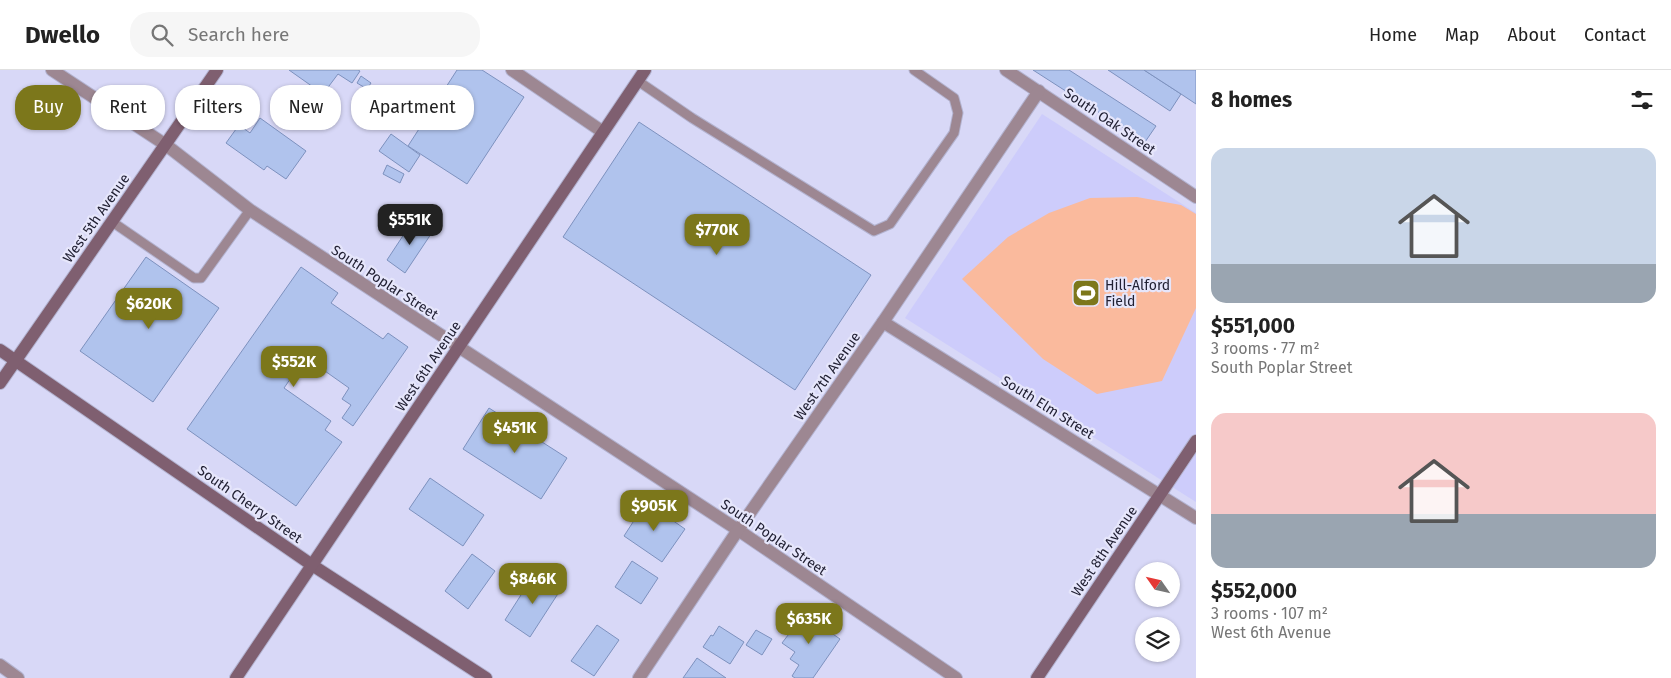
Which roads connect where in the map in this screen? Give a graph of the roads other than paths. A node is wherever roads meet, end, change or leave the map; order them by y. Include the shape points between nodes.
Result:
1 (52, 70) edge
2 (218, 70) edge
3 (512, 70) edge
4 (914, 70) edge
5 (1006, 70) edge
6 (642, 75) edge
7 (1039, 91) junction
8 (603, 132) junction
9 (166, 145) junction
10 (1196, 197) edge
11 (250, 210) junction
12 (111, 222) junction
13 (883, 322) junction
14 (458, 348) junction
15 (0, 350) edge
16 (15, 361) junction
17 (0, 383) edge
18 (1196, 441) edge
19 (1160, 495) junction
20 (1196, 518) edge
21 (738, 530) junction
22 (312, 566) junction
23 (0, 665) edge
24 (18, 678) edge
25 (236, 678) edge
26 (486, 678) edge
27 (638, 678) edge
28 (956, 678) edge
29 (1037, 678) edge

1 - 9 street, South Poplar Street
2 - 9 main road, West 5th Avenue
3 - 8 street
4 - 6 lane via 954,98 958,113 954,133 890,224 874,231 692,118
5 - 7 street, South Oak Street
6 - 8 main road, West 6th Avenue
7 - 10 street, South Oak Street
7 - 13 street, West 7th Avenue
8 - 14 main road, West 6th Avenue
9 - 11 street, South Poplar Street
9 - 12 main road, West 5th Avenue
11 - 12 lane via 201,278 194,278
11 - 14 street, South Poplar Street
12 - 16 main road, West 5th Avenue
13 - 19 street, South Elm Street
13 - 21 street, West 7th Avenue
14 - 21 street, South Poplar Street
14 - 22 main road, West 6th Avenue
15 - 16 main road, South Cherry Street
16 - 17 main road, West 5th Avenue
16 - 22 main road, South Cherry Street
18 - 19 main road, West 8th Avenue
19 - 20 street, South Elm Street
19 - 29 main road, West 8th Avenue
21 - 27 street, West 7th Avenue
21 - 28 street, South Poplar Street
22 - 25 main road, West 6th Avenue
22 - 26 main road, South Cherry Street
23 - 24 street

